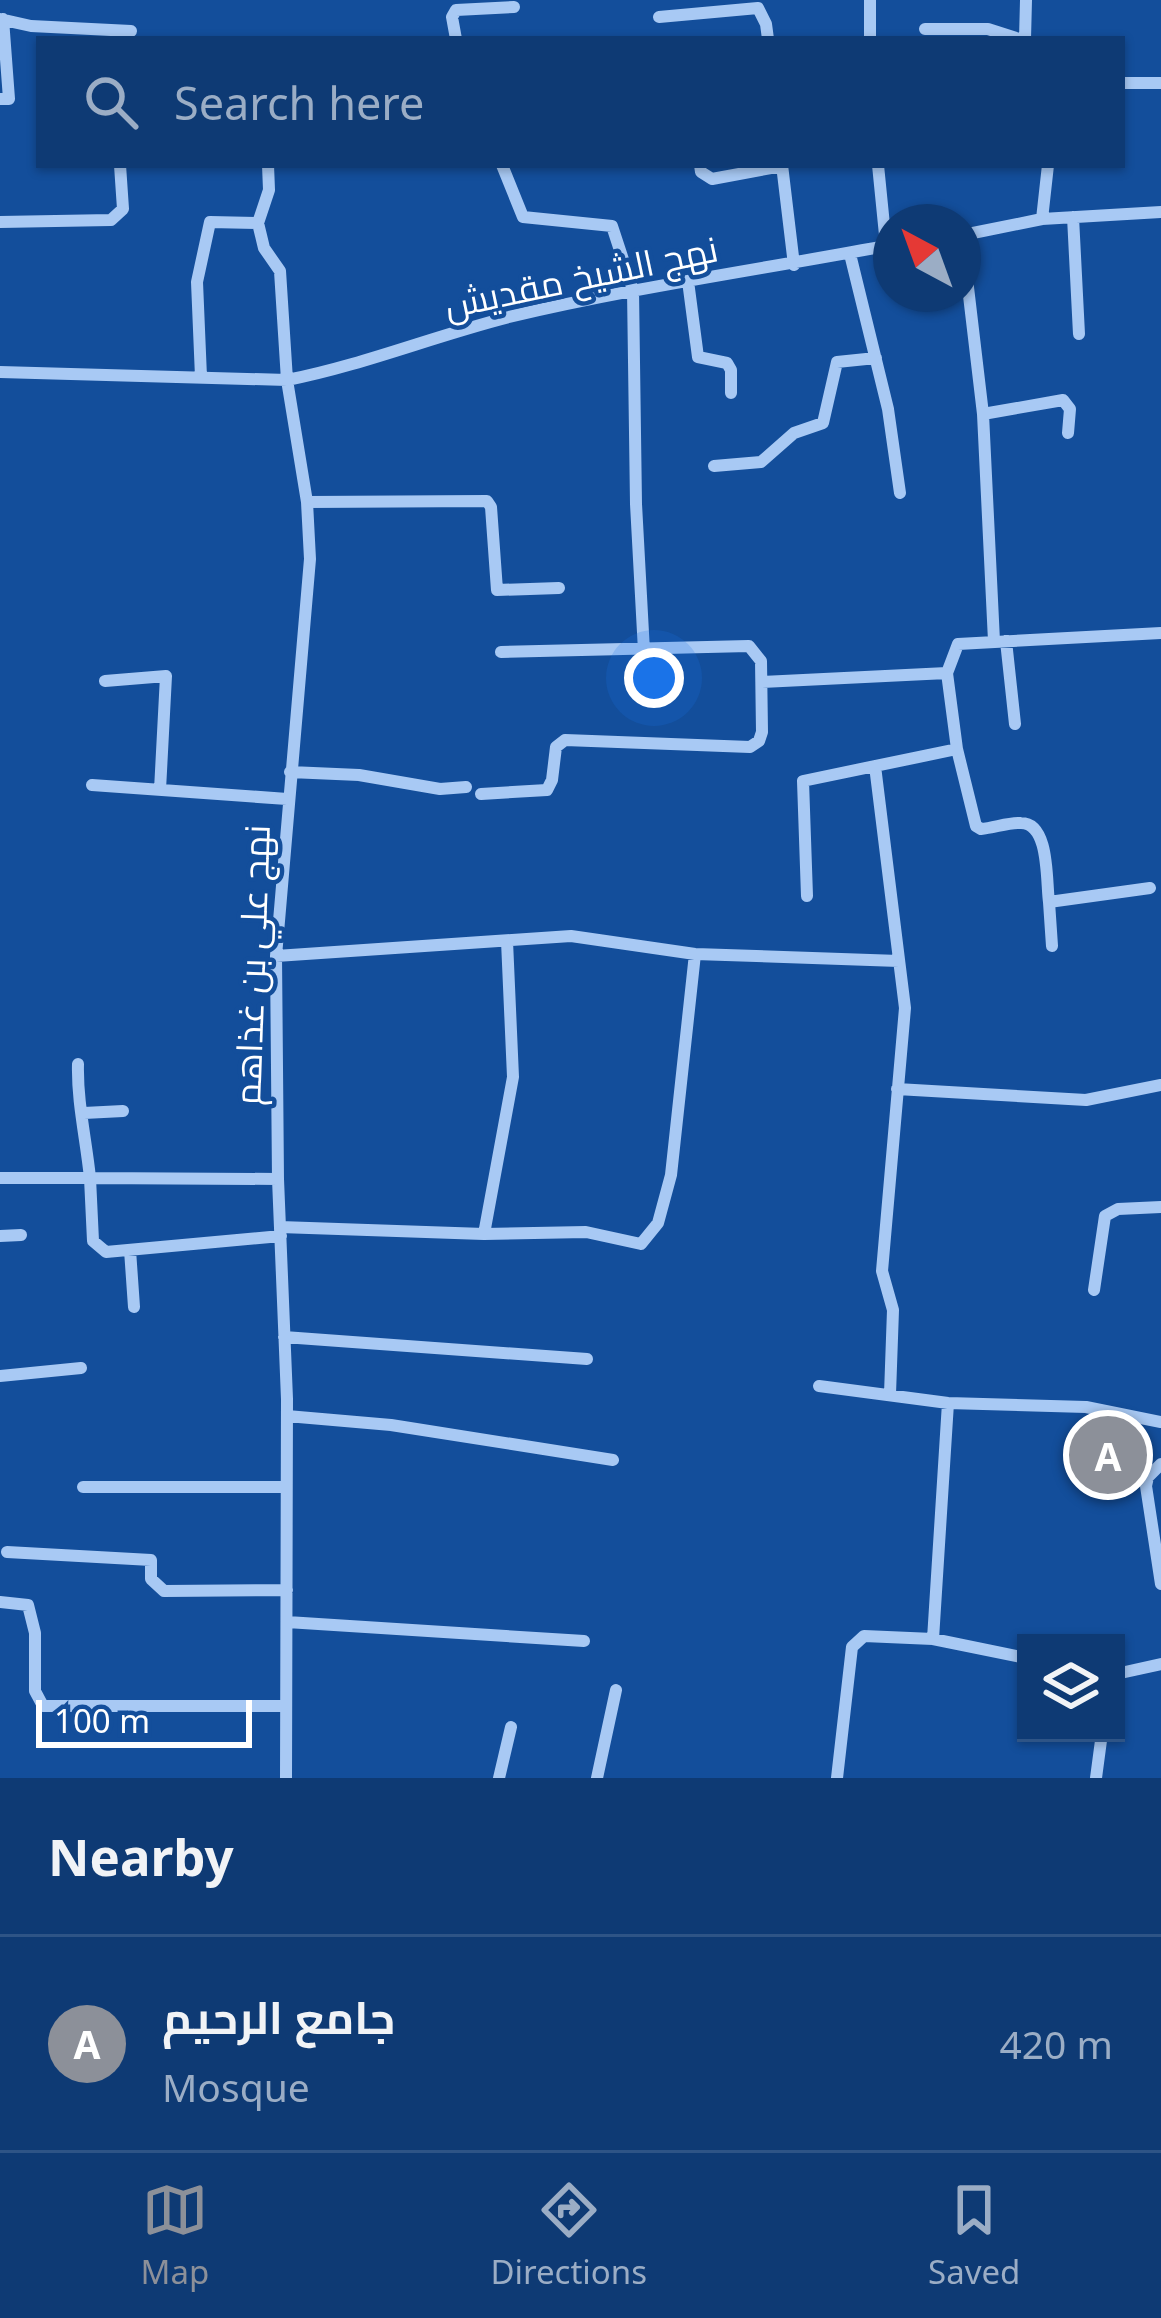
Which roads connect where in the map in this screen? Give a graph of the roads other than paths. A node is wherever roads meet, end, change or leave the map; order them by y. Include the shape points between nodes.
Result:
1 (870, 0) edge
2 (1026, 0) edge
3 (514, 7) dead end
4 (659, 17) dead end
5 (1, 19) edge
6 (925, 28) dead end
7 (131, 31) dead end
8 (456, 36) edge
9 (767, 36) edge
10 (870, 36) edge
11 (1012, 36) edge
12 (1022, 36) edge
13 (1125, 83) edge
14 (1161, 83) edge
15 (0, 99) edge
16 (120, 168) edge
17 (268, 168) edge
18 (503, 168) edge
19 (700, 168) edge
20 (771, 168) edge
21 (782, 168) edge
22 (878, 168) edge
23 (1048, 168) edge
24 (883, 204) edge
25 (1161, 212) edge
26 (1073, 217) junction
27 (1042, 219) junction
28 (0, 222) edge
29 (258, 223) junction
30 (981, 231) edge
31 (873, 249) edge
32 (850, 254) junction
33 (794, 265) junction
34 (688, 281) junction
35 (634, 290) junction
36 (971, 312) edge
37 (1079, 334) dead end
38 (876, 358) junction
39 (0, 372) edge
40 (201, 377) junction
41 (287, 380) junction
42 (730, 393) dead end
43 (983, 414) junction
44 (1068, 433) dead end
45 (714, 466) dead end
46 (900, 493) dead end
47 (307, 502) junction
48 (559, 588) dead end
49 (1161, 633) edge
50 (1000, 641) junction
51 (644, 650) junction
52 (500, 652) dead end
53 (947, 673) junction
54 (105, 681) dead end
55 (762, 682) junction
56 (1015, 724) dead end
57 (957, 749) junction
58 (875, 766) junction
59 (290, 772) junction
60 (92, 785) dead end
61 (466, 787) dead end
62 (160, 790) junction
63 (482, 794) dead end
64 (287, 799) junction
65 (1150, 888) dead end
66 (807, 896) dead end
67 (1049, 902) junction
68 (507, 941) junction
69 (1052, 946) dead end
70 (695, 954) junction
71 (276, 956) junction
72 (899, 961) junction
73 (78, 1064) dead end
74 (1161, 1085) edge
75 (897, 1089) junction
76 (123, 1111) dead end
77 (84, 1113) junction
78 (0, 1178) edge
79 (90, 1178) junction
80 (278, 1179) junction
81 (1161, 1207) edge
82 (281, 1231) junction
83 (21, 1234) dead end
84 (484, 1234) junction
85 (0, 1236) edge
86 (130, 1250) junction
87 (1094, 1290) dead end
88 (134, 1307) dead end
89 (284, 1337) junction
90 (587, 1359) dead end
91 (81, 1368) dead end
92 (0, 1376) edge
93 (819, 1386) dead end
94 (890, 1394) junction
95 (948, 1403) junction
96 (287, 1416) junction
97 (1161, 1421) edge
98 (613, 1460) dead end
99 (1161, 1464) edge
100 (286, 1486) junction
101 (83, 1487) dead end
102 (7, 1552) dead end
103 (1161, 1584) edge
104 (287, 1590) junction
105 (0, 1602) edge
106 (287, 1622) junction
107 (934, 1639) junction
108 (584, 1641) dead end
109 (1017, 1656) edge
110 (1161, 1664) edge
111 (1125, 1672) edge
112 (616, 1690) dead end
113 (285, 1706) junction
114 (511, 1727) dead end
115 (1101, 1742) edge
116 (286, 1778) edge
117 (499, 1778) edge
118 (597, 1778) edge
119 (837, 1778) edge
120 (1096, 1778) edge

1 - 10 street
2 - 12 street
3 - 8 street via 456,10
4 - 9 street via 758,8
5 - 7 street
5 - 15 street via 9,99
6 - 11 street
13 - 14 street
16 - 28 street via 123,209 111,220
17 - 29 street
18 - 35 street via 523,217 612,226
19 - 20 street via 712,179
21 - 33 street
22 - 24 street
23 - 27 street
25 - 26 street
26 - 27 street
26 - 37 street
27 - 30 street
29 - 40 street via 210,222 196,282
29 - 41 street, نهج علي بن غذاهم via 280,271
31 - 32 street, نهج الشيخ مقديش
32 - 33 street, نهج الشيخ مقديش
32 - 38 street
33 - 34 street, نهج الشيخ مقديش
34 - 35 street, نهج الشيخ مقديش
34 - 42 street via 698,357 727,363
35 - 41 street, نهج الشيخ مقديش
35 - 51 street
36 - 43 street
38 - 45 street via 837,362 823,423 799,430 760,462
38 - 46 street
39 - 40 street, نهج الشيخ مقديش
40 - 41 street, نهج الشيخ مقديش
41 - 47 street, نهج علي بن غذاهم
43 - 44 street via 1063,400
43 - 50 street
47 - 48 street via 487,501 497,590
47 - 59 street, نهج علي بن غذاهم via 310,559
49 - 50 street
50 - 53 street via 958,644
50 - 56 street
51 - 52 street
51 - 55 street via 749,646 759,655
53 - 55 street
53 - 57 street
54 - 62 street via 166,676
55 - 63 street via 755,745 565,740 556,747 547,790
57 - 58 street
57 - 67 street via 976,826 1035,827
58 - 66 street via 803,781
58 - 72 street
59 - 61 street
59 - 64 street, نهج علي بن غذاهم
60 - 62 street
62 - 64 street
64 - 71 street, نهج علي بن غذاهم
65 - 67 street
67 - 69 street
68 - 70 street via 572,936
68 - 71 street
68 - 84 street via 512,1076
70 - 72 street
70 - 84 street via 671,1175 658,1223 640,1244 586,1232
71 - 80 street, نهج علي بن غذاهم
72 - 75 street via 905,1009
73 - 77 street
74 - 75 street via 1086,1100
75 - 94 street via 882,1271 892,1310
76 - 77 street
77 - 79 street
78 - 79 street
79 - 80 street
79 - 86 street via 93,1241 106,1252
80 - 82 street, نهج علي بن غذاهم
81 - 87 street via 1105,1216
82 - 84 street
82 - 86 street
82 - 89 street, نهج علي بن غذاهم
83 - 85 street
86 - 88 street
89 - 90 street
89 - 96 street, نهج علي بن غذاهم
91 - 92 street
93 - 94 street
94 - 95 street
95 - 97 street via 1086,1407
95 - 107 street
96 - 98 street
96 - 100 street, نهج علي بن غذاهم
99 - 103 street via 1146,1486
100 - 101 street
100 - 104 street, نهج علي بن غذاهم
102 - 104 street via 151,1560 151,1579 164,1591
104 - 106 street, نهج علي بن غذاهم
105 - 113 street via 28,1605 35,1691 44,1706
106 - 108 street
106 - 113 street, نهج علي بن غذاهم
107 - 109 street
107 - 119 street via 864,1636 852,1647
110 - 111 street
112 - 118 street
113 - 116 street, نهج علي بن غذاهم
114 - 117 street
115 - 120 street

